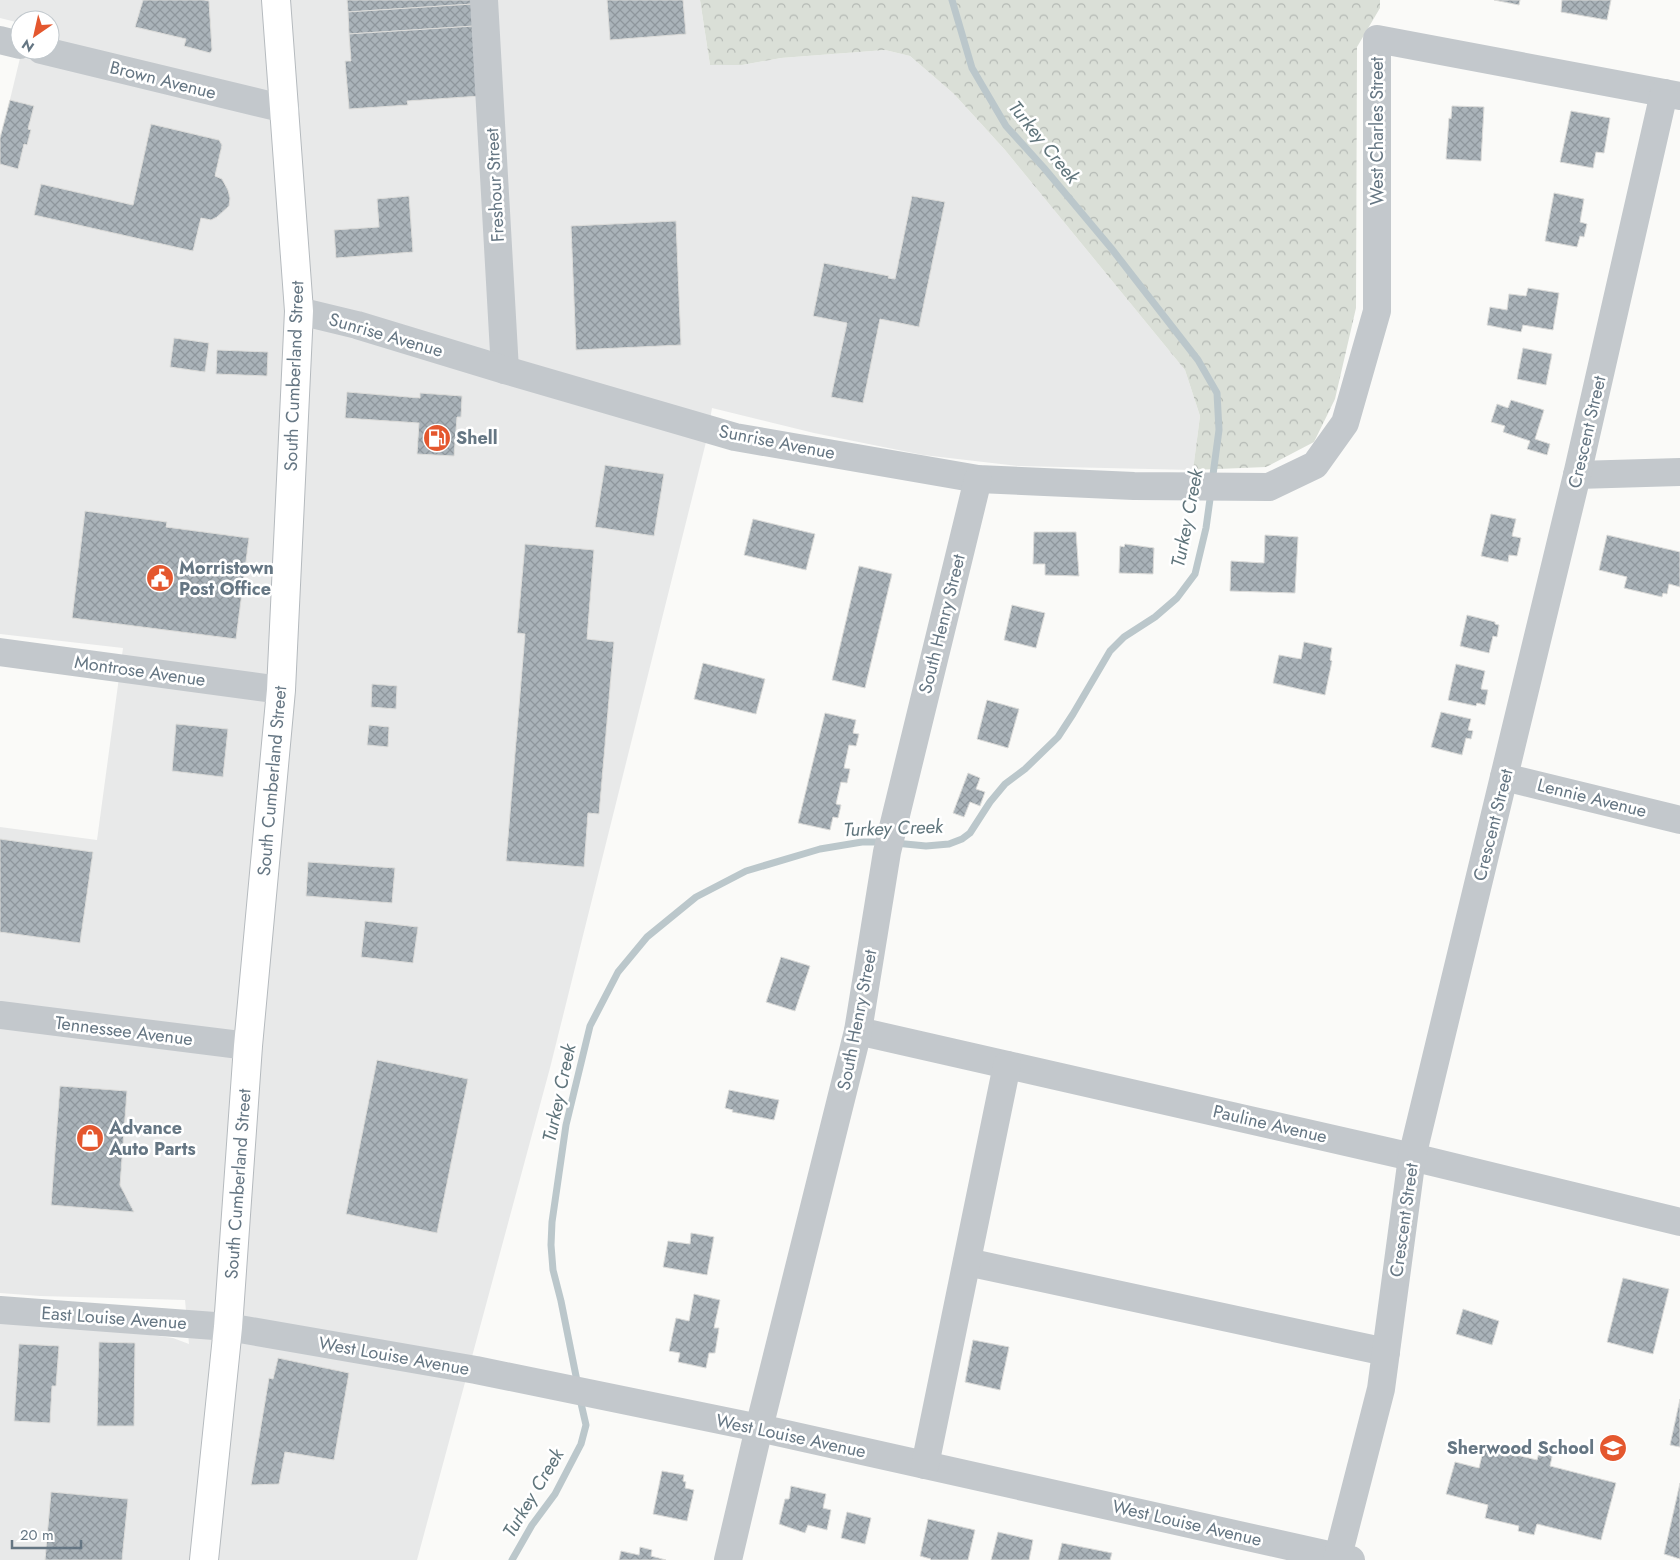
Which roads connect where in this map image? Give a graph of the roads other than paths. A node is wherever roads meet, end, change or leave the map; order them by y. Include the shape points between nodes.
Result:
1 (276, 0) edge
2 (484, 0) edge
3 (60, 54) edge
4 (1672, 95) edge
5 (285, 109) junction
6 (299, 311) junction
7 (505, 370) junction
8 (1680, 472) edge
9 (1577, 475) junction
10 (978, 479) junction
11 (1269, 487) joint
12 (0, 652) edge
13 (280, 690) junction
14 (1504, 777) junction
15 (1680, 820) edge
16 (0, 1015) edge
17 (858, 1031) junction
18 (248, 1046) junction
19 (1007, 1065) junction
20 (1412, 1157) junction
21 (1680, 1222) edge
22 (967, 1262) junction
23 (0, 1310) edge
24 (228, 1327) junction
25 (1386, 1352) junction
26 (759, 1428) junction
27 (925, 1465) junction
28 (1342, 1559) edge
29 (204, 1560) edge
30 (728, 1560) edge

1 - 5 main road, South Cumberland Street
2 - 7 street, Freshour Street
3 - 5 street, Brown Avenue
4 - 9 street, Crescent Street
4 - 11 street, West Charles Street via 1377,39 1377,311 1345,423 1315,465
5 - 6 main road, South Cumberland Street
6 - 7 street, Sunrise Avenue via 357,325
6 - 13 main road, South Cumberland Street
7 - 10 street, Sunrise Avenue via 735,437
8 - 9 street
9 - 14 street, Crescent Street
10 - 11 street, Sunrise Avenue via 1125,486
10 - 17 street, South Henry Street via 887,852
12 - 13 street, Montrose Avenue
13 - 18 main road, South Cumberland Street
14 - 15 street, Lennie Avenue
14 - 20 street, Crescent Street
16 - 18 street, Tennessee Avenue
17 - 19 street, Pauline Avenue
17 - 26 street, South Henry Street
18 - 24 main road, South Cumberland Street
19 - 20 street, Pauline Avenue
19 - 22 street
20 - 21 street, Pauline Avenue
20 - 25 street, Crescent Street
22 - 25 street
22 - 27 street
23 - 24 street, East Louise Avenue
24 - 26 street, West Louise Avenue via 476,1370
24 - 29 main road, South Cumberland Street
25 - 28 street, Crescent Street via 1381,1389
26 - 27 street, West Louise Avenue
26 - 30 street, South Henry Street
27 - 28 street, West Louise Avenue

